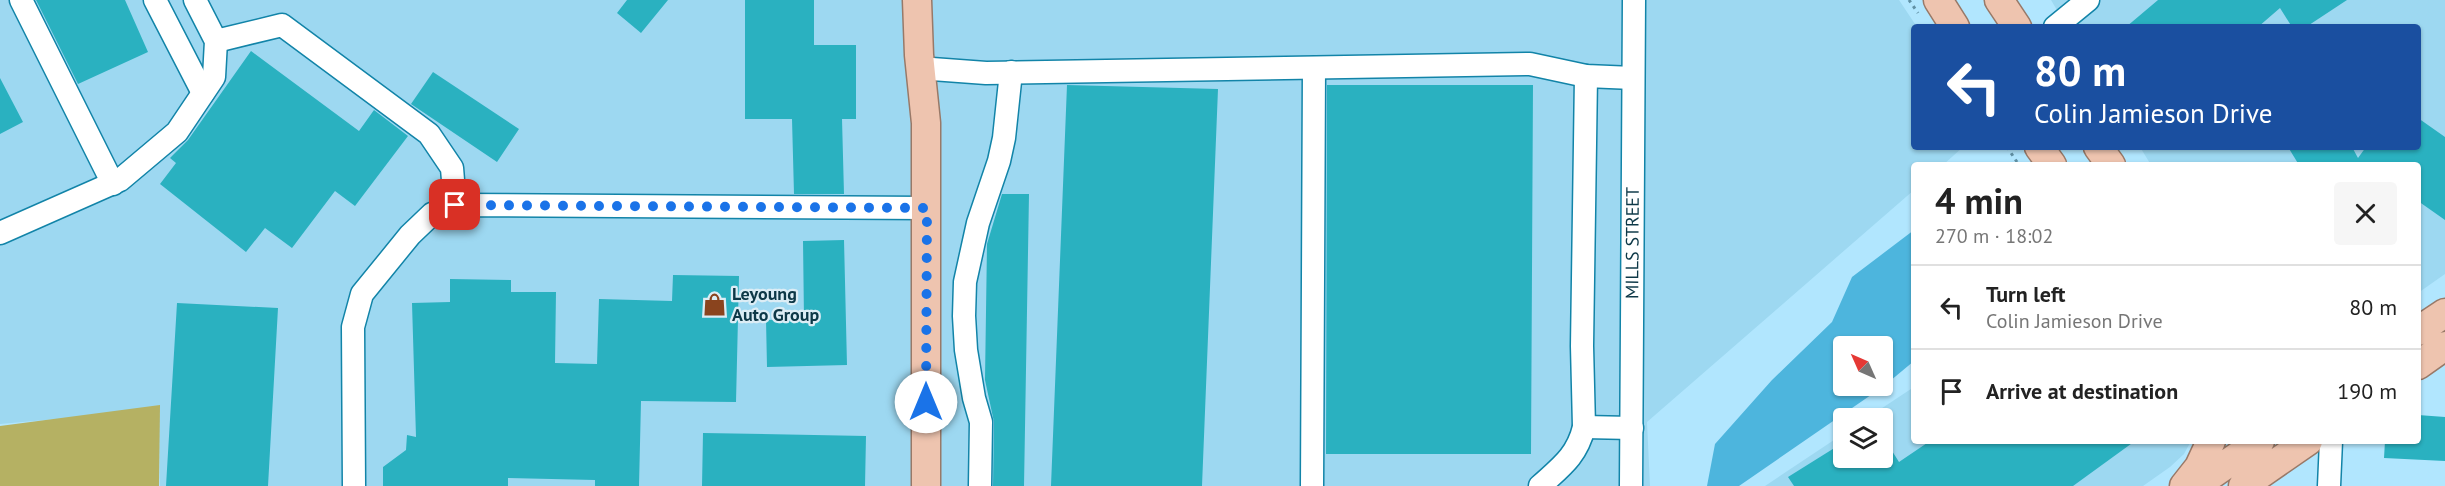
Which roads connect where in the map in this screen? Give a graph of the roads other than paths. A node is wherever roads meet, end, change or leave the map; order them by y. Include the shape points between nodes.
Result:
1 (21, 0) edge
2 (155, 0) edge
3 (195, 0) edge
4 (917, 0) edge
5 (933, 0) edge
6 (1634, 0) edge
7 (1938, 0) edge
8 (1999, 0) edge
9 (2088, 0) edge
10 (1954, 24) edge
11 (2015, 24) edge
12 (2059, 24) edge
13 (216, 41) junction
14 (1314, 68) junction
15 (932, 69) junction
16 (1011, 72) junction
17 (1586, 76) junction
18 (1633, 78) junction
19 (203, 93) junction
20 (926, 123) junction
21 (113, 184) junction
22 (455, 205) junction
23 (927, 208) junction
24 (0, 233) edge
25 (2445, 313) edge
26 (964, 316) junction
27 (926, 317) junction
28 (2421, 330) edge
29 (2445, 346) edge
30 (2421, 363) edge
31 (1584, 427) junction
32 (1632, 428) junction
33 (2210, 444) edge
34 (2256, 444) edge
35 (2331, 444) edge
36 (2288, 446) edge
37 (354, 486) edge
38 (926, 486) edge
39 (980, 486) edge
40 (1312, 486) edge
41 (1540, 486) edge
42 (1631, 486) edge
43 (2184, 486) edge
44 (2195, 486) edge
45 (2243, 486) edge
46 (2329, 486) edge

1 - 21 street
2 - 19 street
3 - 13 street
4 - 20 main road
5 - 15 main road
6 - 18 street, MILLS STREET
7 - 10 main road
8 - 11 main road
9 - 12 street
13 - 19 street via 214,77
13 - 22 street via 282,25 429,134 452,168
14 - 16 street
14 - 17 street via 1530,64
14 - 40 street
15 - 16 street
15 - 20 main road
16 - 26 street via 1004,138 970,254
17 - 18 street
17 - 31 street
18 - 32 street, MILLS STREET
19 - 21 street via 177,132
20 - 23 main road
21 - 24 street
22 - 23 street
22 - 37 street via 432,214 410,235 362,294 353,327
23 - 27 main road
25 - 28 main road
26 - 27 street
26 - 39 street via 969,371 981,422
27 - 38 main road
29 - 30 main road
31 - 32 street
31 - 41 street via 1570,459
32 - 42 street, MILLS STREET
33 - 43 main road
34 - 44 main road
35 - 46 street
36 - 45 main road

